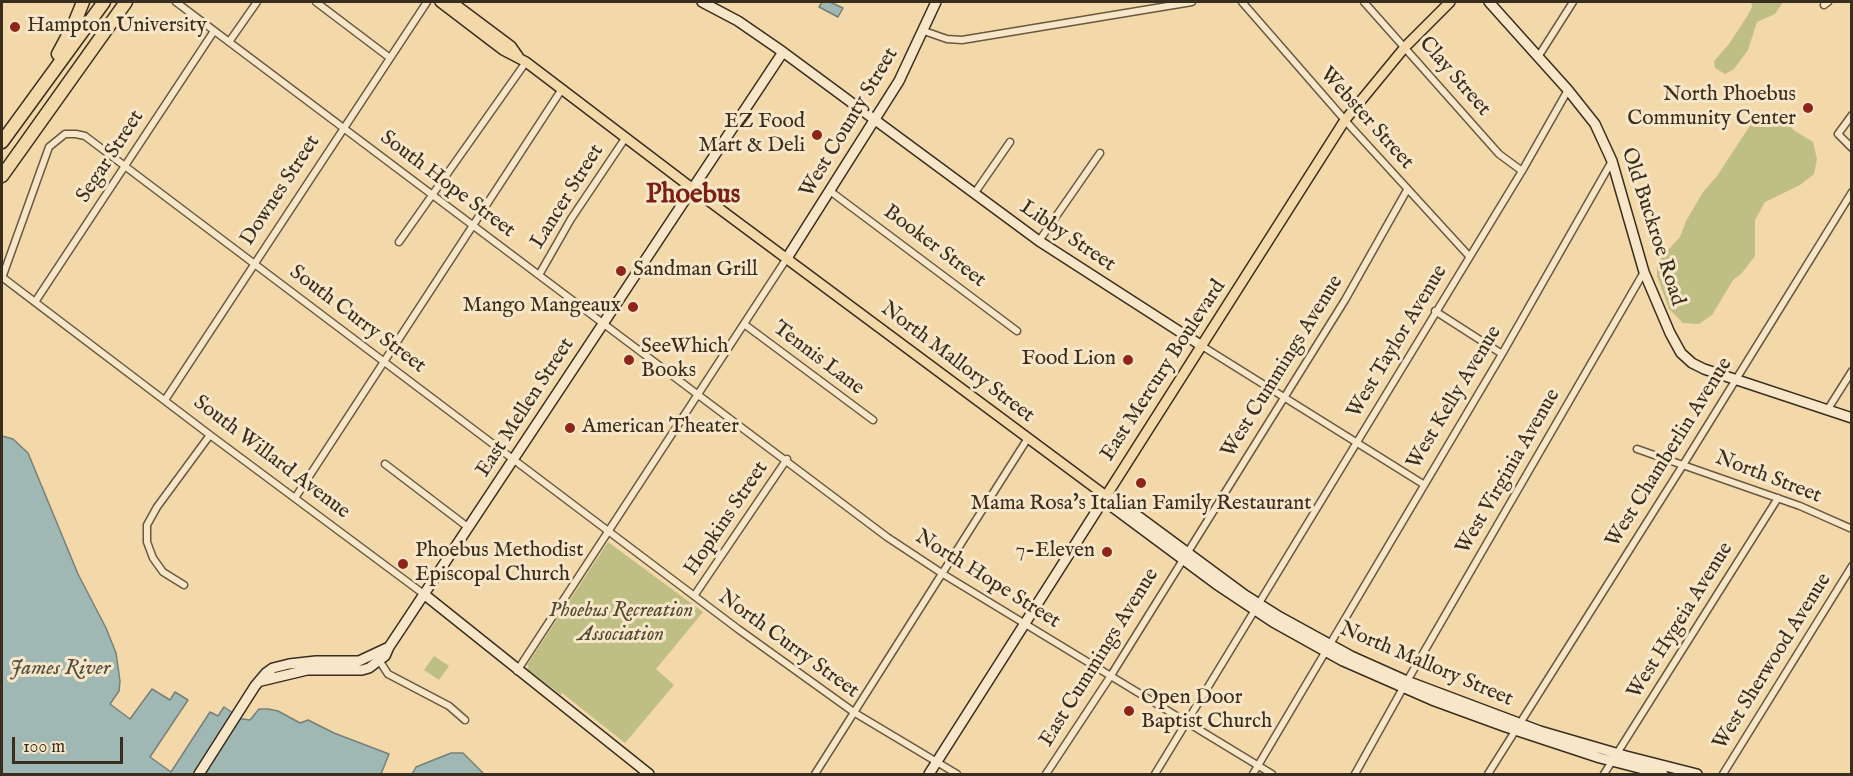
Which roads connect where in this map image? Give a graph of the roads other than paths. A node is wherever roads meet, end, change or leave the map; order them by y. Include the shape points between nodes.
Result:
1 (83, 2) edge
2 (104, 2) edge
3 (126, 2) edge
4 (176, 2) edge
5 (257, 2) edge
6 (316, 2) edge
7 (427, 2) edge
8 (440, 2) edge
9 (452, 2) edge
10 (702, 2) edge
11 (936, 2) edge
12 (1192, 2) edge
13 (1242, 2) edge
14 (1364, 2) edge
15 (1450, 2) edge
16 (1489, 2) edge
17 (1573, 2) edge
18 (214, 31) junction
19 (924, 31) junction
20 (229, 42) junction
21 (1405, 47) junction
22 (783, 52) junction
23 (1538, 57) junction
24 (390, 58) junction
25 (522, 59) junction
26 (562, 89) junction
27 (1568, 90) junction
28 (29, 103) junction
29 (1851, 116) edge
30 (876, 120) junction
31 (1345, 120) junction
32 (343, 127) junction
33 (626, 137) junction
34 (2, 142) edge
35 (1010, 142) dead end
36 (1851, 148) edge
37 (1100, 153) dead end
38 (1612, 161) junction
39 (125, 166) junction
40 (1522, 171) junction
41 (2, 176) edge
42 (693, 189) junction
43 (1407, 190) junction
44 (830, 191) junction
45 (974, 194) junction
46 (432, 195) junction
47 (1850, 197) edge
48 (473, 225) junction
49 (1039, 241) junction
50 (399, 242) dead end
51 (1469, 256) junction
52 (787, 258) junction
53 (254, 263) junction
54 (1644, 272) junction
55 (539, 274) junction
56 (2, 277) edge
57 (35, 302) junction
58 (1435, 311) junction
59 (603, 324) junction
60 (744, 324) junction
61 (1017, 331) dead end
62 (1202, 346) junction
63 (1502, 354) junction
64 (384, 361) junction
65 (1851, 371) edge
66 (1736, 380) junction
67 (698, 394) junction
68 (1284, 398) junction
69 (165, 400) junction
70 (1828, 409) junction
71 (1851, 418) edge
72 (873, 420) dead end
73 (210, 435) junction
74 (1028, 438) junction
75 (1356, 443) junction
76 (1637, 449) dead end
77 (514, 459) junction
78 (787, 459) junction
79 (385, 464) dead end
80 (1683, 465) junction
81 (1423, 484) junction
82 (1106, 496) junction
83 (295, 498) junction
84 (1778, 498) junction
85 (469, 528) junction
86 (1851, 529) edge
87 (608, 531) junction
88 (1184, 556) junction
89 (1851, 566) edge
90 (942, 574) junction
91 (184, 585) dead end
92 (425, 595) junction
93 (694, 596) junction
94 (1257, 607) junction
95 (1026, 624) junction
96 (1327, 648) junction
97 (378, 658) junction
98 (517, 671) junction
99 (1110, 677) junction
100 (1405, 685) junction
101 (855, 713) junction
102 (465, 720) dead end
103 (1186, 724) junction
104 (1518, 727) junction
105 (1615, 758) junction
106 (936, 762) junction
107 (1258, 766) junction
108 (199, 774) edge
109 (649, 774) edge
110 (815, 774) edge
111 (929, 774) edge
112 (957, 774) edge
113 (1046, 774) edge
114 (1155, 774) edge
115 (1253, 774) edge
116 (1272, 774) edge
117 (1355, 774) edge
118 (1488, 774) edge
119 (1604, 774) edge
120 (1663, 774) edge
121 (1697, 774) edge
122 (1723, 774) edge

1 - 28 highway
2 - 28 highway
3 - 41 highway
4 - 18 street, South Hope Street
5 - 20 street
6 - 24 street
7 - 24 street, Downes Street
8 - 25 main road via 508,53
9 - 25 main road via 511,46
10 - 22 main road, Libby Street
11 - 19 main road, West County Street
12 - 19 street via 962,40
13 - 31 street, Webster Street
14 - 21 street, Clay Street
15 - 21 main road, East Mercury Boulevard
16 - 23 main road, Old Buckroe Road
17 - 23 street
18 - 20 street, South Hope Street
18 - 39 street, Segar Street
19 - 30 main road, West County Street
20 - 32 street, South Hope Street
21 - 31 main road, East Mercury Boulevard
21 - 40 street, Clay Street via 1499,154
22 - 30 main road, Libby Street
22 - 42 main road, East Mellen Street
23 - 27 main road, Old Buckroe Road
24 - 32 street, Downes Street
25 - 26 main road, North Mallory Street
25 - 46 street
26 - 33 main road, North Mallory Street
26 - 48 street
27 - 38 main road, Old Buckroe Road via 1595,124
27 - 40 street, West Taylor Avenue
28 - 34 highway
29 - 36 street via 1838,134
30 - 44 main road, West County Street
30 - 45 main road, Libby Street
31 - 43 street, Webster Street
31 - 62 main road, East Mercury Boulevard
32 - 46 street, South Hope Street
32 - 53 street, Downes Street
33 - 42 main road, North Mallory Street
33 - 55 street, Lancer Street
35 - 45 street
37 - 49 street
38 - 54 main road, Old Buckroe Road
38 - 63 street, West Kelly Avenue
39 - 53 street, South Curry Street
39 - 56 street, South Curry Street via 86,136 65,134 49,147
39 - 57 street, Segar Street
40 - 51 street, West Taylor Avenue
42 - 52 main road, North Mallory Street
42 - 59 main road, East Mellen Street
43 - 51 street, Webster Street
43 - 68 street, West Cummings Avenue via 1361,274
44 - 52 main road, West County Street
44 - 61 street, Booker Street
45 - 49 main road, Libby Street
46 - 48 street, South Hope Street
46 - 50 street
47 - 66 street, West Chamberlin Avenue
48 - 55 street, South Hope Street
48 - 64 street
49 - 62 main road, Libby Street
51 - 58 street, West Taylor Avenue
52 - 60 street
52 - 74 main road, North Mallory Street
53 - 64 street, South Curry Street
53 - 69 street, Downes Street
54 - 66 main road, Old Buckroe Road via 1681,353 1697,366
54 - 100 street, West Virginia Avenue
55 - 59 street, South Hope Street
56 - 57 street, South Willard Avenue
57 - 69 street, South Willard Avenue
58 - 63 street
58 - 75 street, West Taylor Avenue
59 - 67 street, South Hope Street
59 - 77 main road, East Mellen Street
60 - 67 street
60 - 72 street, Tennis Lane
62 - 68 street, Libby Street
62 - 82 main road, East Mercury Boulevard
63 - 81 street, West Kelly Avenue
64 - 77 street, South Curry Street
64 - 83 street
65 - 70 street
66 - 70 main road, Old Buckroe Road
66 - 80 street, West Chamberlin Avenue
67 - 78 street, North Hope Street
67 - 87 street
68 - 75 street, Libby Street
68 - 88 street, West Cummings Avenue
69 - 73 street, South Willard Avenue
70 - 71 main road, Old Buckroe Road
73 - 83 street, South Willard Avenue
73 - 91 street via 147,525 147,542 153,558 163,572
74 - 82 main road, North Mallory Street
74 - 90 street
75 - 81 street, Libby Street
75 - 94 street, West Taylor Avenue
76 - 80 street, North Street
77 - 85 main road, East Mellen Street
77 - 87 street, South Curry Street
78 - 90 street, North Hope Street via 887,537
78 - 93 street, Hopkins Street
79 - 85 street
80 - 84 street, North Street
80 - 104 street, West Chamberlin Avenue
81 - 96 street, West Kelly Avenue
82 - 88 main road, North Mallory Street via 1111,506
82 - 95 main road, East Mercury Boulevard
83 - 92 street, South Willard Avenue
84 - 86 street, North Street
84 - 105 street, West Hygeia Avenue
85 - 92 main road, East Mellen Street
87 - 93 street, North Curry Street
87 - 98 street
88 - 94 main road, North Mallory Street
88 - 99 street, East Cummings Avenue
89 - 122 street, West Sherwood Avenue
90 - 95 street, North Hope Street
90 - 101 street
92 - 97 main road, East Mellen Street via 388,652
92 - 98 main road, South Willard Avenue
93 - 101 street, North Curry Street
94 - 96 main road, North Mallory Street
94 - 103 street, West Taylor Avenue
95 - 99 street, North Hope Street
95 - 106 main road, East Mercury Boulevard
96 - 100 main road, North Mallory Street
96 - 107 street, West Kelly Avenue
97 - 102 street via 392,677 452,708
97 - 108 main road via 273,668 238,712
98 - 109 main road, South Willard Avenue
99 - 103 street, North Hope Street
99 - 113 street, East Cummings Avenue
100 - 104 main road, North Mallory Street
100 - 117 street, West Virginia Avenue
101 - 106 street, North Curry Street
101 - 110 street
103 - 107 street, North Hope Street
103 - 114 street, West Taylor Avenue
104 - 105 main road, North Mallory Street
104 - 118 street, West Chamberlin Avenue
105 - 119 street, West Hygeia Avenue
105 - 120 main road, North Mallory Street
105 - 121 main road, North Mallory Street
106 - 111 main road, East Mercury Boulevard
106 - 112 street, North Curry Street
107 - 115 street, West Kelly Avenue
107 - 116 street, North Hope Street

